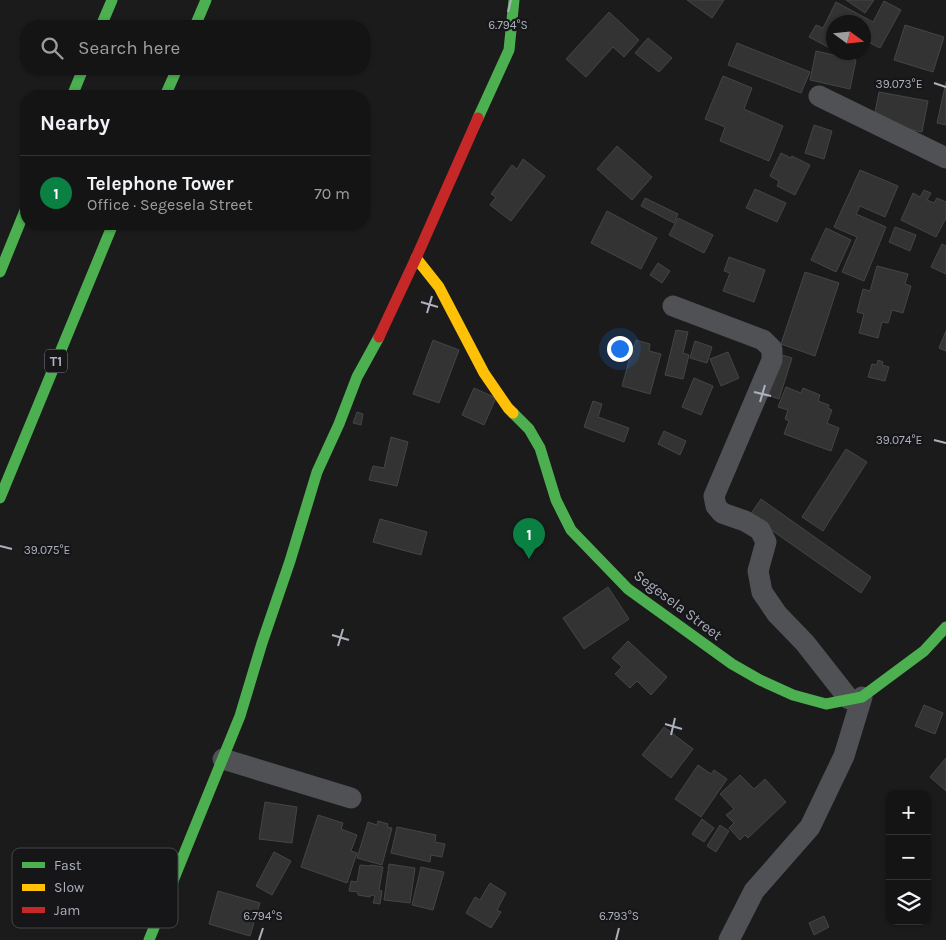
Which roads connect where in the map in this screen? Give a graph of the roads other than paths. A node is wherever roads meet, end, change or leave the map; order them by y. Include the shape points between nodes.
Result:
1 (112, 0) edge
2 (206, 0) edge
3 (514, 0) edge
4 (104, 20) edge
5 (197, 20) edge
6 (81, 75) edge
7 (174, 75) edge
8 (74, 90) edge
9 (168, 90) edge
10 (819, 96) dead end
11 (946, 158) edge
12 (20, 223) edge
13 (111, 230) edge
14 (416, 258) junction
15 (0, 272) edge
16 (673, 306) dead end
17 (0, 498) edge
18 (946, 627) edge
19 (856, 698) junction
20 (223, 759) junction
21 (351, 798) dead end
22 (178, 871) edge
23 (155, 928) edge
24 (150, 940) edge
25 (728, 940) edge

1 - 4 main road
2 - 5 main road
3 - 14 main road via 509,50
6 - 8 main road
7 - 9 main road
10 - 11 street
12 - 15 main road
13 - 17 main road, T1
14 - 19 main road, Segesela Street via 440,287 484,373 508,408 529,429 540,448 556,500 571,530 628,589 732,664 760,680 793,695 826,704
14 - 20 main road via 357,377 317,472 240,716
16 - 19 street via 764,340 772,349 772,360 714,496 716,506 722,513 760,530 766,542 758,571 762,592 777,614
18 - 19 main road, Segesela Street via 924,651
19 - 25 street via 844,756 810,827 754,891
20 - 21 street
20 - 22 main road
23 - 24 main road

